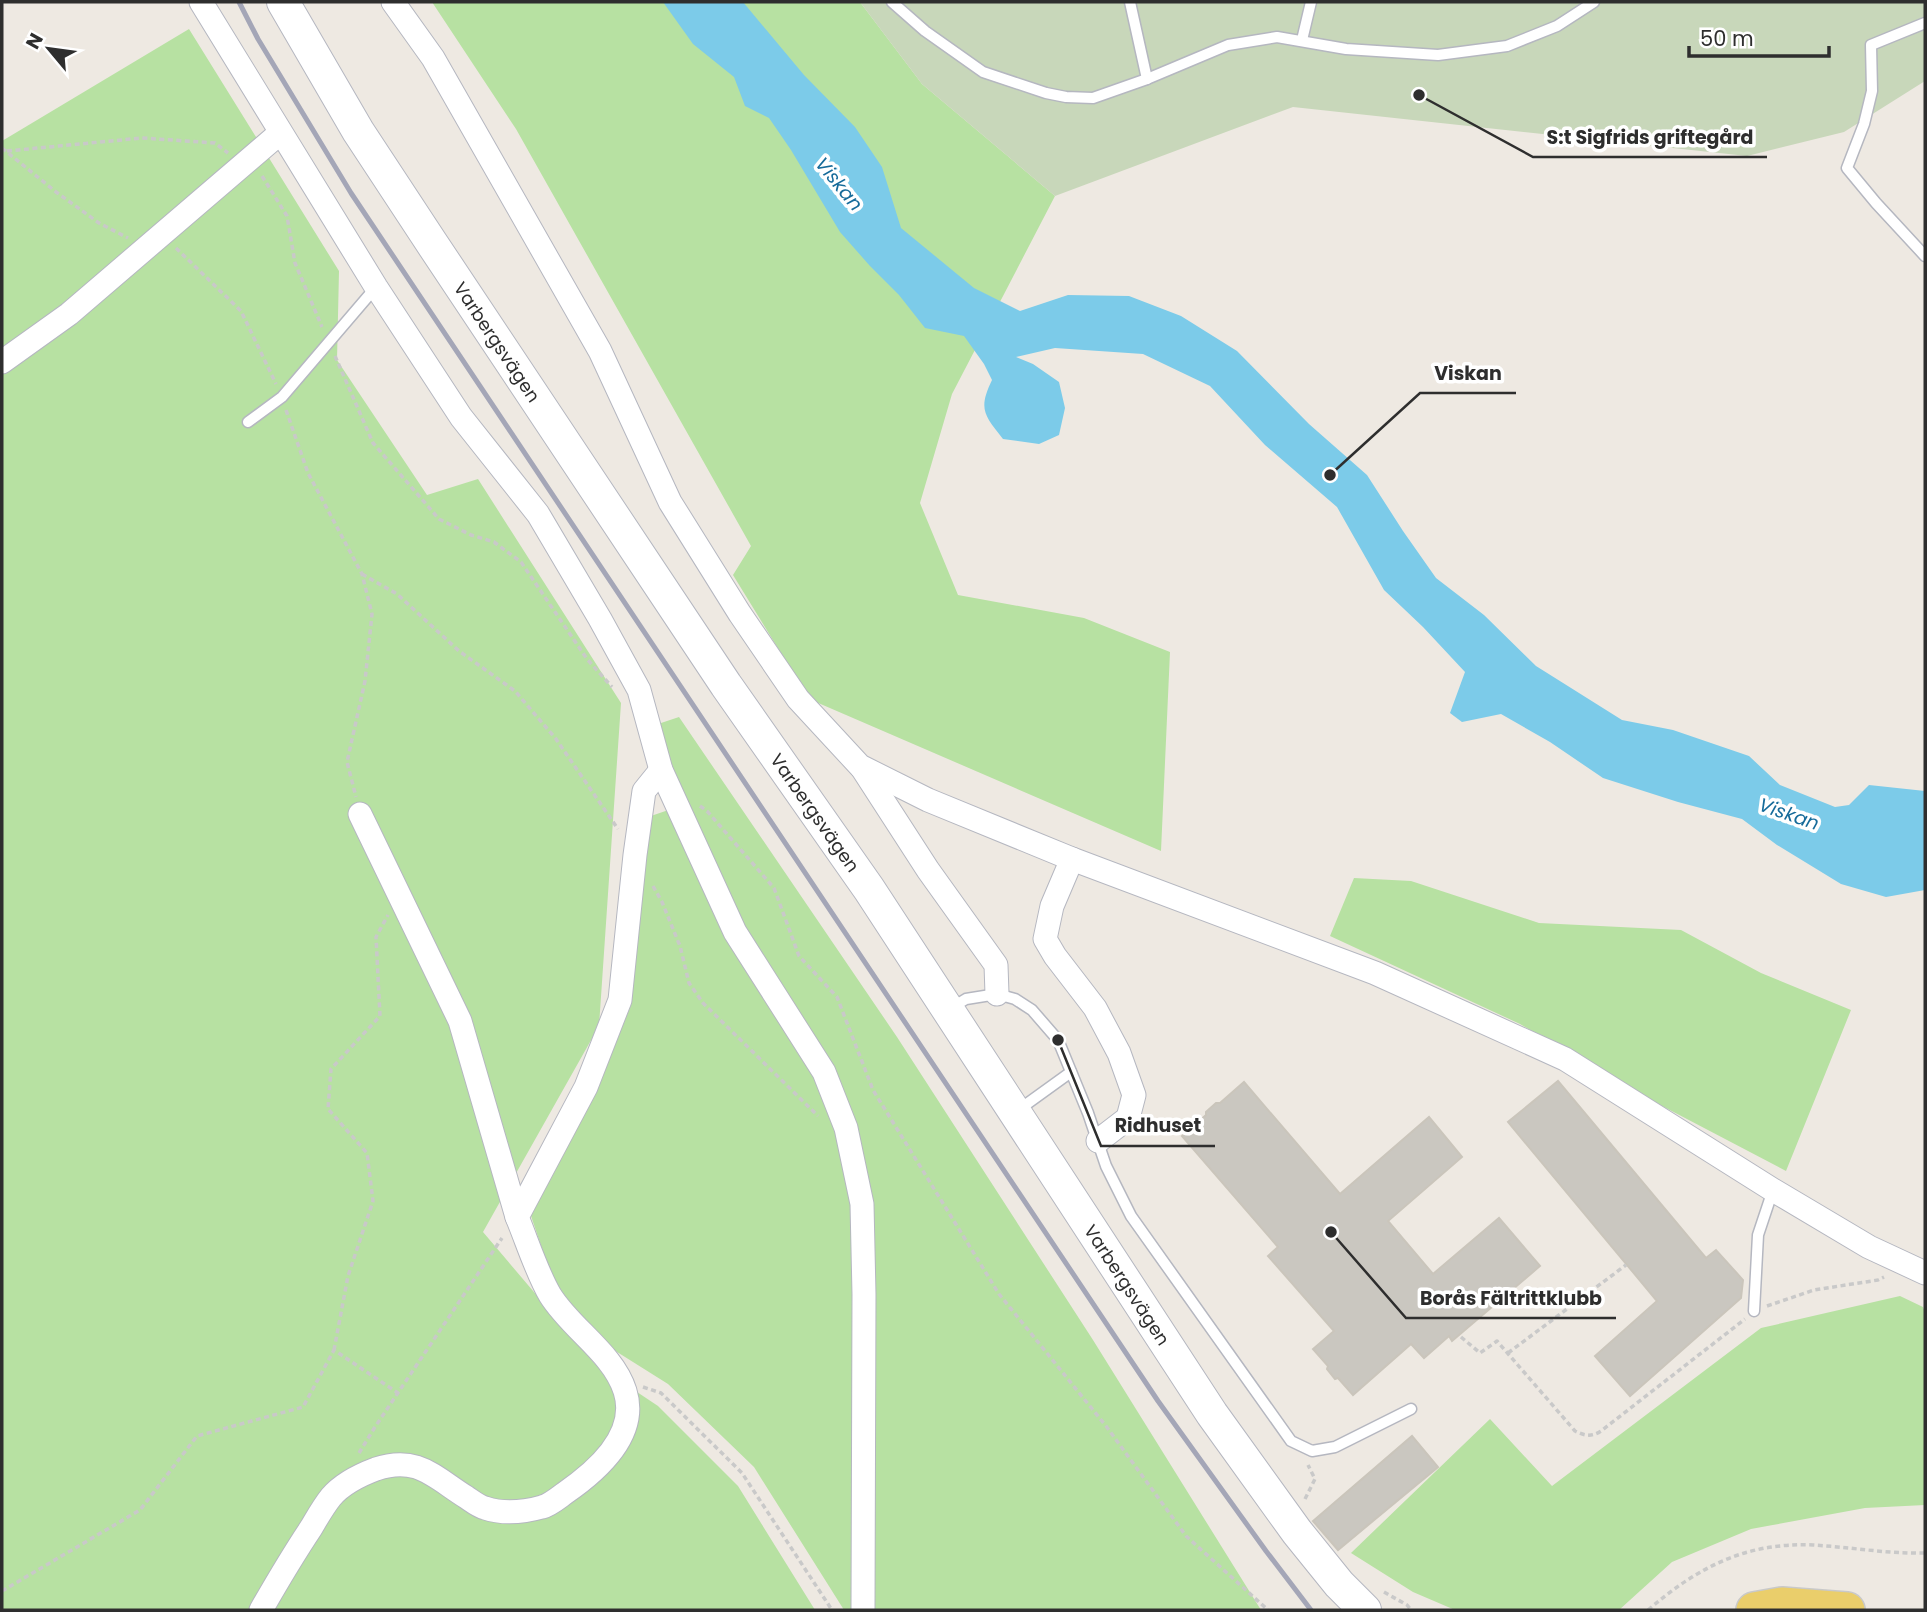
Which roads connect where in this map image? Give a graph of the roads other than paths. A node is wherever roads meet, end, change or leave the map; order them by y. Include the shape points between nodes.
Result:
1 (201, 2) edge
2 (283, 2) edge
3 (393, 2) edge
4 (892, 2) edge
5 (1130, 2) edge
6 (1311, 2) edge
7 (1594, 2) edge
8 (1925, 23) edge
9 (1302, 40) junction
10 (1147, 79) junction
11 (280, 133) junction
12 (1925, 256) edge
13 (376, 287) junction
14 (2, 362) edge
15 (248, 422) dead end
16 (860, 766) junction
17 (666, 780) junction
18 (360, 814) road end
19 (1072, 859) junction
20 (997, 994) junction
21 (949, 1009) junction
22 (1071, 1072) junction
23 (1015, 1113) junction
24 (1098, 1141) junction
25 (1773, 1190) junction
26 (517, 1217) junction
27 (1925, 1273) edge
28 (1754, 1311) road end
29 (1411, 1409) dead end
30 (261, 1610) edge
31 (863, 1610) edge
32 (1365, 1610) edge
33 (1754, 1610) edge
34 (1847, 1610) edge

1 - 11 street
2 - 21 main road, Varbergsvägen via 430,242
3 - 16 street via 433,58 600,351 670,502 799,699
4 - 10 lane via 983,72 1012,82 1066,97 1093,97
5 - 10 lane
6 - 9 lane
7 - 9 lane via 1557,26 1507,46 1438,55 1346,49
8 - 12 lane via 1871,45 1872,91 1847,167
9 - 10 lane via 1277,37 1228,45
11 - 13 street
11 - 14 street via 69,314
13 - 15 lane via 282,397
13 - 17 street via 461,417 538,514 639,690
16 - 19 street via 928,800
16 - 20 street via 996,965
17 - 26 street via 645,791 620,1000 586,1087
17 - 31 street via 735,932 824,1072 846,1128 862,1204
18 - 26 street via 460,1021
19 - 24 street via 1052,906 1045,939 1095,1008 1134,1095 1128,1118
19 - 25 street via 1375,973 1565,1059
20 - 21 lane via 966,999
20 - 22 lane via 1032,1010 1058,1040
21 - 23 main road, Varbergsvägen
22 - 23 lane
22 - 24 lane
23 - 32 main road, Varbergsvägen via 1205,1403 1297,1532
24 - 29 lane via 1131,1216 1291,1441 1312,1451 1335,1447
25 - 27 street via 1869,1247
25 - 28 lane via 1758,1235
26 - 30 street via 551,1296 621,1380 628,1412 621,1436 607,1458 545,1507 507,1513 482,1507 426,1469 405,1464 358,1476 332,1496
33 - 34 main road via 1782,1605

